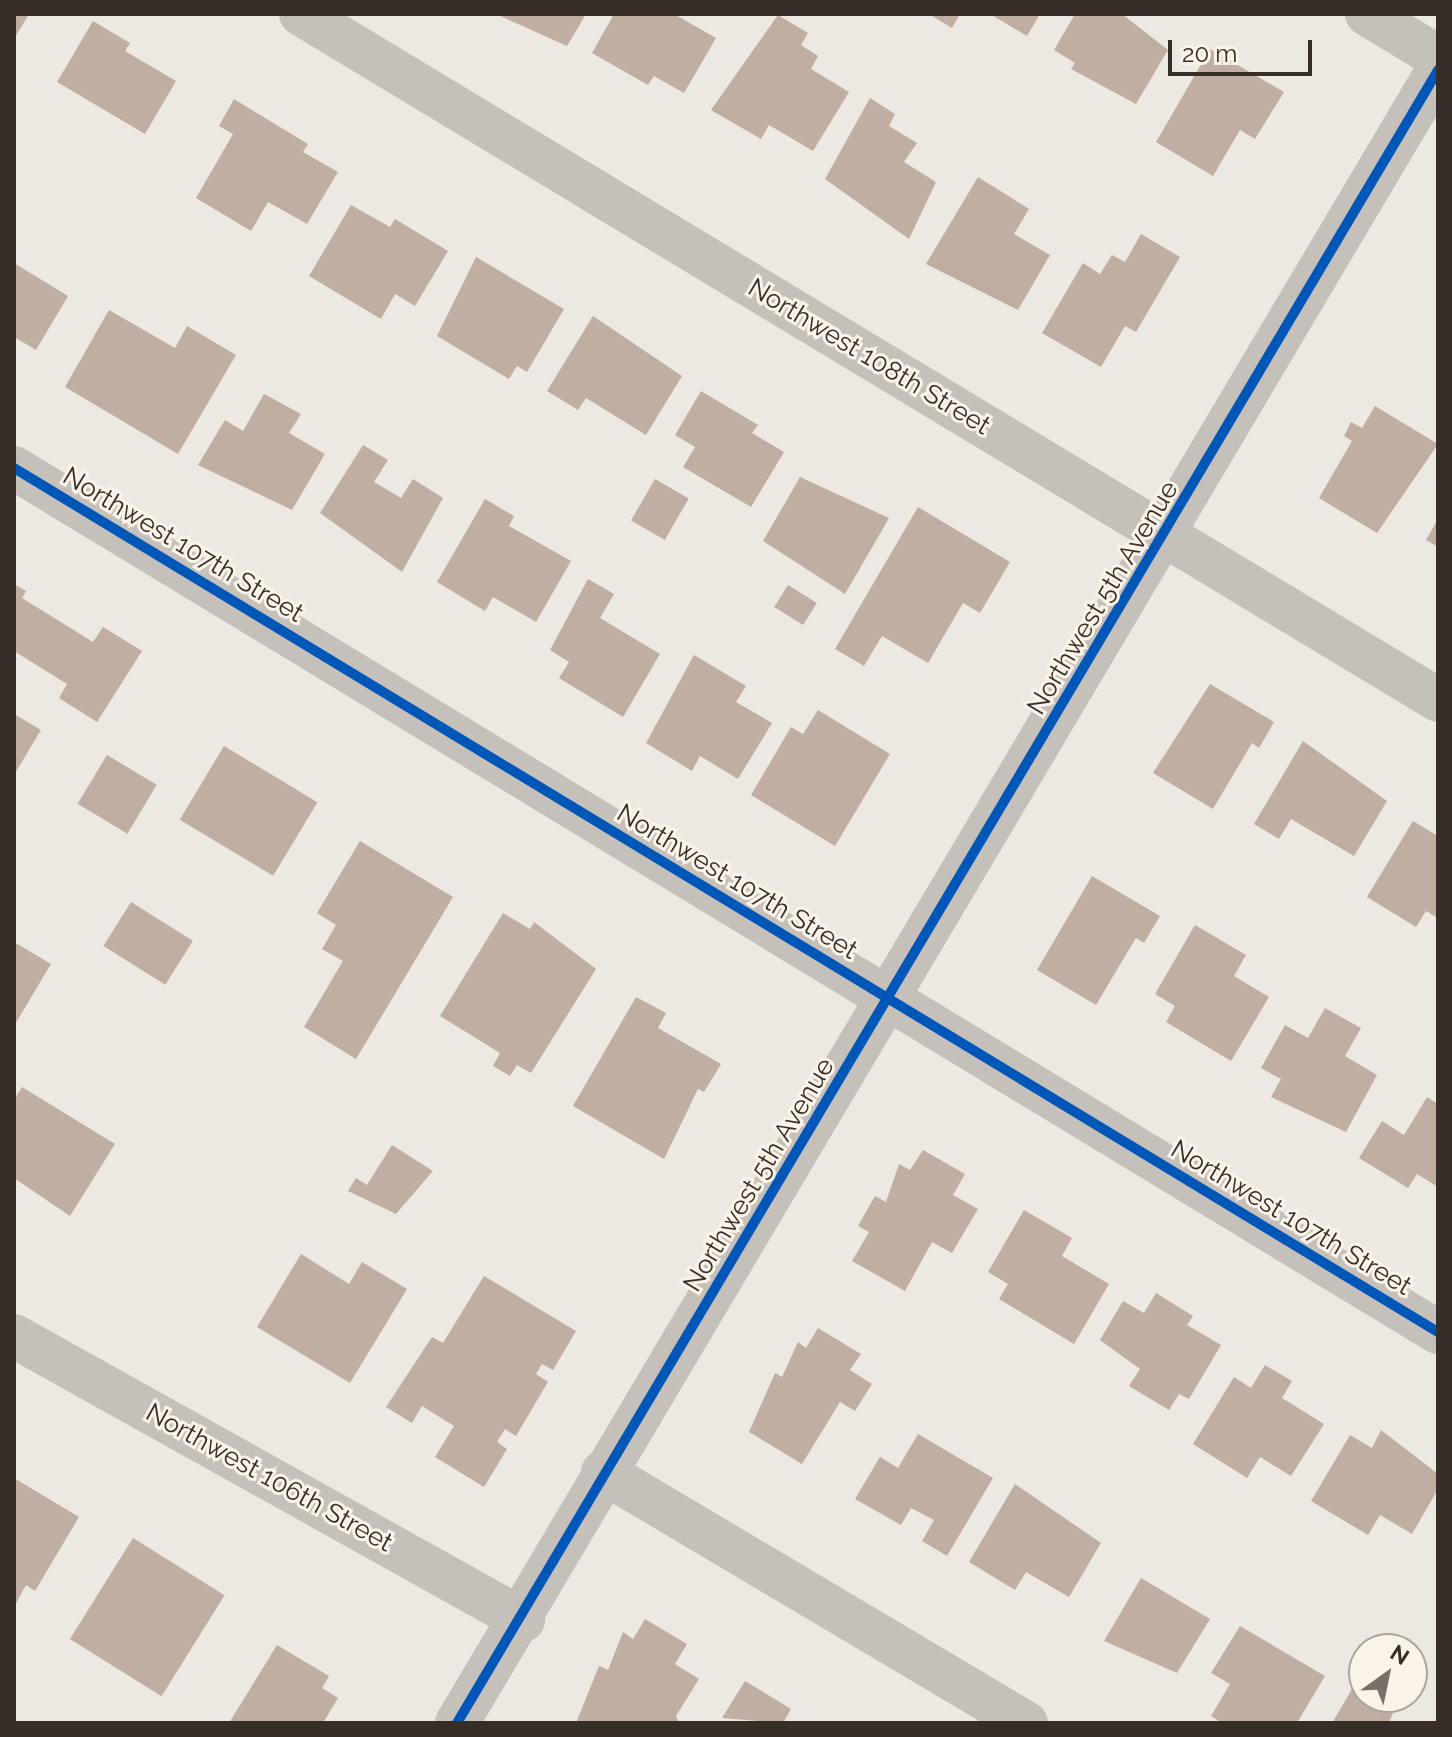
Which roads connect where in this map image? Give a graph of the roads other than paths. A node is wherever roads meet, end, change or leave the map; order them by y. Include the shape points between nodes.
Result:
1 (301, 14) edge
2 (1367, 14) edge
3 (1438, 57) edge
4 (1438, 70) edge
5 (14, 468) edge
6 (1165, 536) junction
7 (1438, 700) edge
8 (890, 1002) junction
9 (1438, 1332) edge
10 (14, 1336) edge
11 (603, 1472) junction
12 (523, 1620) junction
13 (457, 1723) edge
14 (1026, 1723) edge

1 - 6 street, Northwest 108th Street
2 - 3 street
4 - 6 street, Northwest 5th Avenue
5 - 8 street, Northwest 107th Street
6 - 7 street, Northwest 108th Street
6 - 8 street, Northwest 5th Avenue
8 - 9 street, Northwest 107th Street
8 - 11 street, Northwest 5th Avenue
10 - 12 street, Northwest 106th Street
11 - 12 street, Northwest 5th Avenue
11 - 14 street
12 - 13 street, Northwest 5th Avenue

